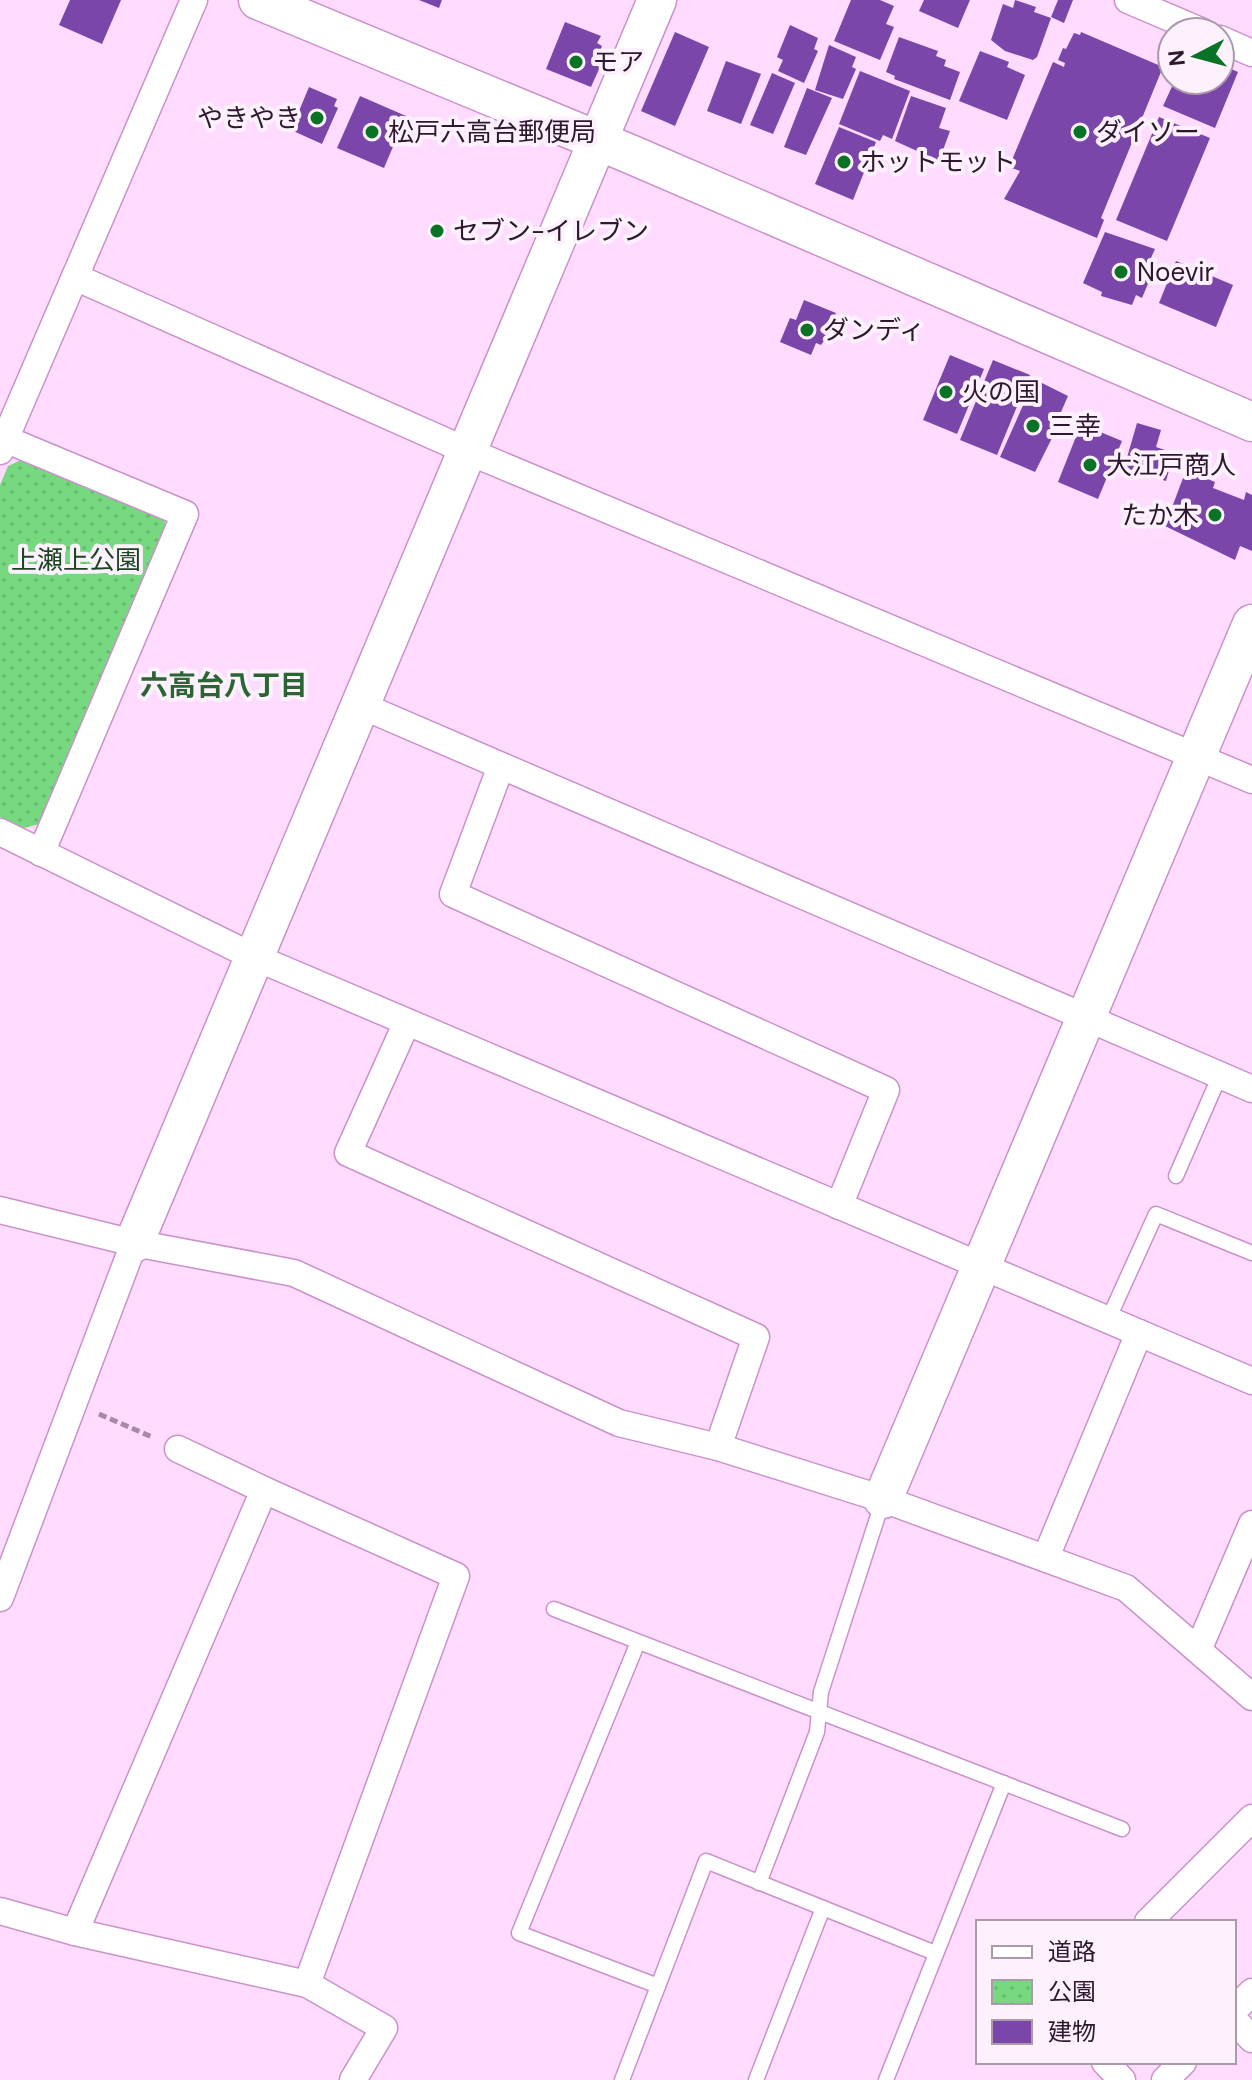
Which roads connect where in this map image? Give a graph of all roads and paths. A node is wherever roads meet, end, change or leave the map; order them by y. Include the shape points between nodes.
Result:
1 (194, 0) edge
2 (258, 0) edge
3 (657, 0) edge
4 (1128, 0) edge
5 (1166, 16) edge
6 (598, 141) junction
7 (75, 277) junction
8 (1252, 422) edge
9 (3, 445) edge
10 (465, 450) junction
11 (1252, 624) edge
12 (360, 705) junction
13 (1195, 755) junction
14 (501, 766) junction
15 (1252, 780) edge
16 (0, 832) edge
17 (41, 853) junction
18 (252, 956) junction
19 (1084, 1018) junction
20 (407, 1022) junction
21 (1220, 1075) junction
22 (1252, 1089) edge
23 (1176, 1176) dead end
24 (839, 1206) junction
25 (0, 1210) edge
26 (134, 1243) junction
27 (1252, 1253) edge
28 (982, 1267) junction
29 (1108, 1320) junction
30 (1139, 1333) junction
31 (1252, 1381) edge
32 (74, 1404) junction
33 (718, 1447) junction
34 (178, 1449) joint
35 (264, 1490) junction
36 (883, 1499) junction
37 (1252, 1524) edge
38 (1046, 1557) junction
39 (0, 1598) edge
40 (554, 1609) dead end
41 (638, 1642) junction
42 (1199, 1648) junction
43 (1252, 1697) edge
44 (819, 1712) junction
45 (1004, 1783) junction
46 (1252, 1818) edge
47 (1122, 1829) dead end
48 (759, 1883) junction
49 (823, 1908) junction
50 (0, 1911) edge
51 (1150, 1920) edge
52 (75, 1932) junction
53 (935, 1953) junction
54 (307, 1984) junction
55 (658, 1986) junction
56 (1252, 1992) edge
57 (1236, 2008) edge
58 (1236, 2022) edge
59 (1252, 2039) edge
60 (1107, 2064) edge
61 (1181, 2064) edge
62 (353, 2080) edge
63 (622, 2080) edge
64 (756, 2080) edge
65 (886, 2080) edge
66 (1122, 2080) edge
67 (1165, 2080) edge

1 - 7 street
2 - 6 street
3 - 6 street
4 - 5 street
6 - 8 street
6 - 10 street
7 - 9 street
7 - 10 street
9 - 17 street via 185,514
10 - 12 street
10 - 13 street
11 - 13 street
12 - 14 street
12 - 18 street
13 - 15 street
13 - 19 street
14 - 19 street
14 - 24 street via 453,894 886,1090
16 - 17 street
17 - 18 street
18 - 20 street
18 - 26 street
19 - 21 street
19 - 28 street
20 - 24 street
20 - 33 street via 348,1153 756,1337
21 - 22 street
21 - 23 lane
24 - 28 street
25 - 26 street
26 - 32 street
26 - 33 street via 294,1273 619,1423
27 - 29 lane via 1156,1214
28 - 29 street
28 - 36 street
29 - 30 street
30 - 31 street
30 - 38 street
32 - 34 path
32 - 39 street
33 - 36 street
34 - 35 street
35 - 52 street
35 - 54 street via 456,1576
36 - 38 street
36 - 44 lane
37 - 42 street
38 - 42 street via 1126,1588
40 - 41 lane
41 - 44 lane
41 - 55 lane via 519,1933
42 - 43 street
44 - 45 lane
44 - 48 lane via 817,1732
45 - 47 lane
45 - 53 lane
46 - 51 street
48 - 49 lane
48 - 55 lane via 706,1861
49 - 53 lane
49 - 64 lane
50 - 52 street
52 - 54 street
53 - 65 lane
54 - 62 street via 384,2028
55 - 63 lane
56 - 57 street
58 - 59 street
60 - 66 street
61 - 67 street

